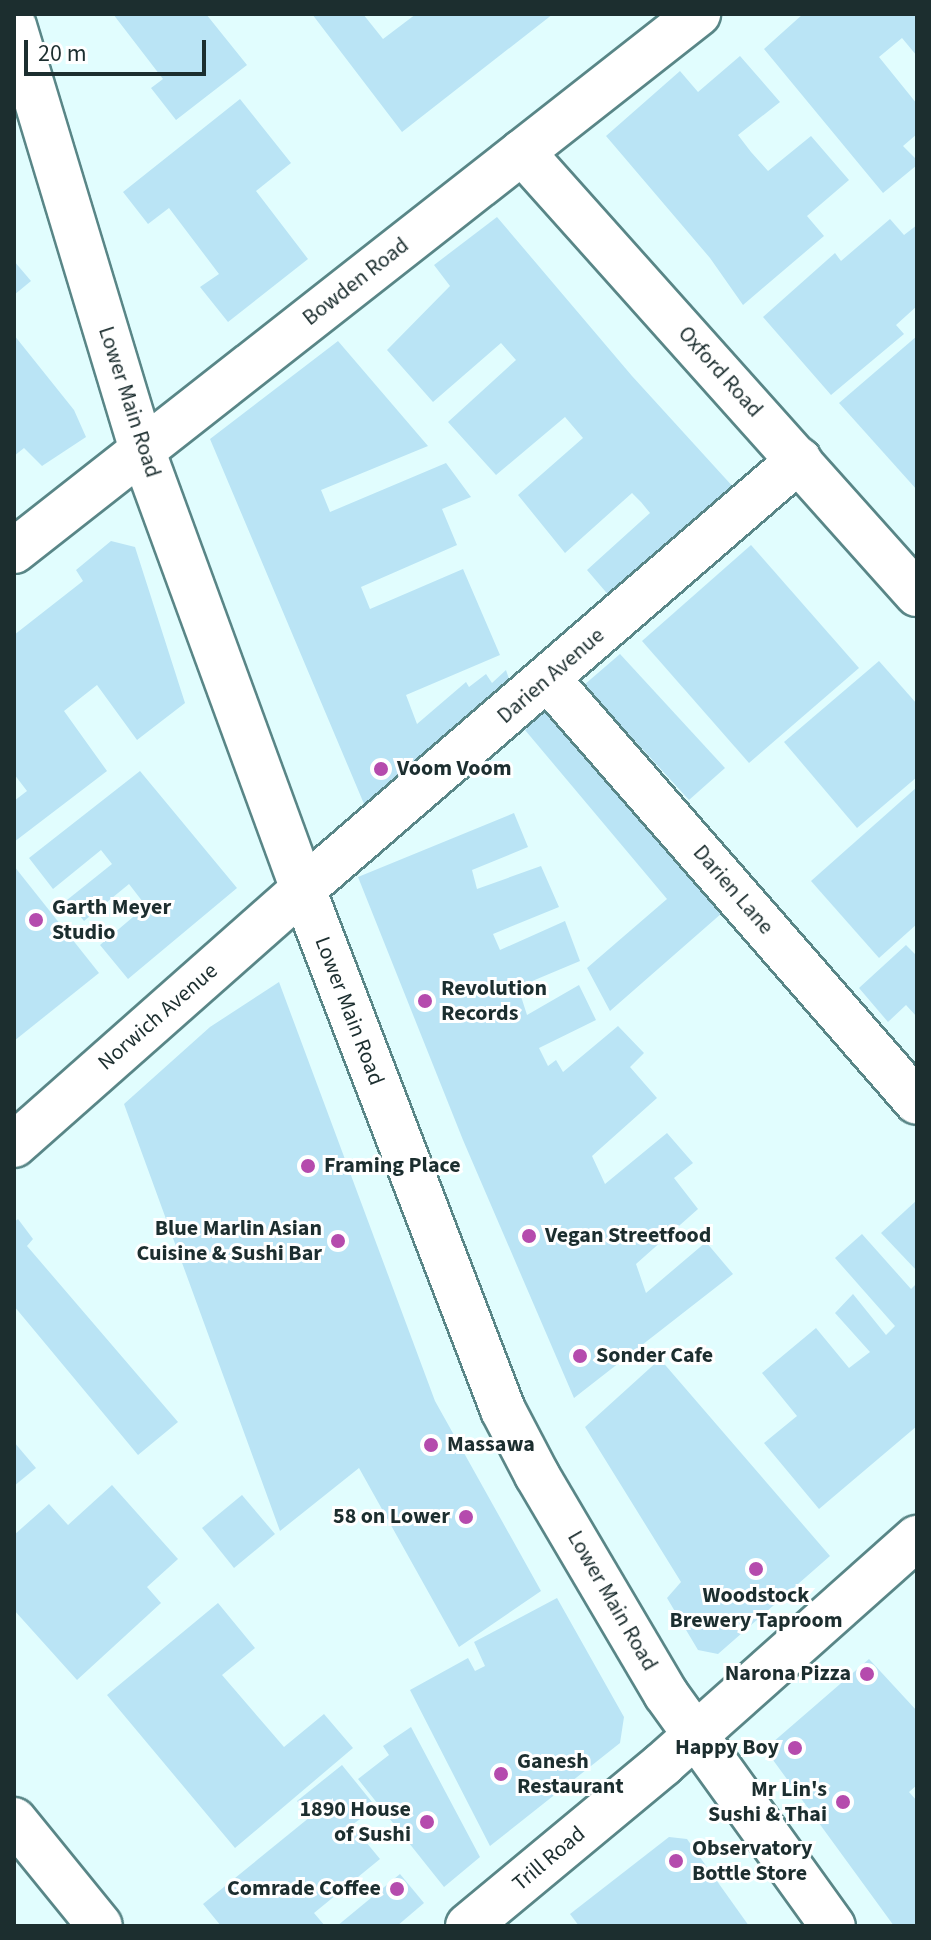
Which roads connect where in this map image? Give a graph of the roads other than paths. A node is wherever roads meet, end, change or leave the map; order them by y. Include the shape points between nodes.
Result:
1 (698, 14) edge
2 (14, 26) edge
3 (522, 152) junction
4 (143, 452) junction
5 (799, 460) junction
6 (14, 551) edge
7 (917, 594) edge
8 (548, 679) junction
9 (303, 889) junction
10 (917, 1102) edge
11 (14, 1145) edge
12 (917, 1538) edge
13 (694, 1735) junction
14 (14, 1820) edge
15 (100, 1926) edge
16 (468, 1926) edge
17 (833, 1926) edge

1 - 3 street, Bowden Road
2 - 4 street, Lower Main Road
3 - 4 street, Bowden Road
3 - 5 street, Oxford Road
4 - 6 street, Bowden Road
4 - 9 street, Lower Main Road
5 - 7 street, Oxford Road
5 - 8 street, Darien Avenue
8 - 9 street, Darien Avenue
8 - 10 street, Darien Lane
9 - 11 street, Norwich Avenue
9 - 13 street, Lower Main Road via 503,1410
12 - 13 street, Trill Road
13 - 16 street, Trill Road
13 - 17 street, Lower Main Road
14 - 15 street

